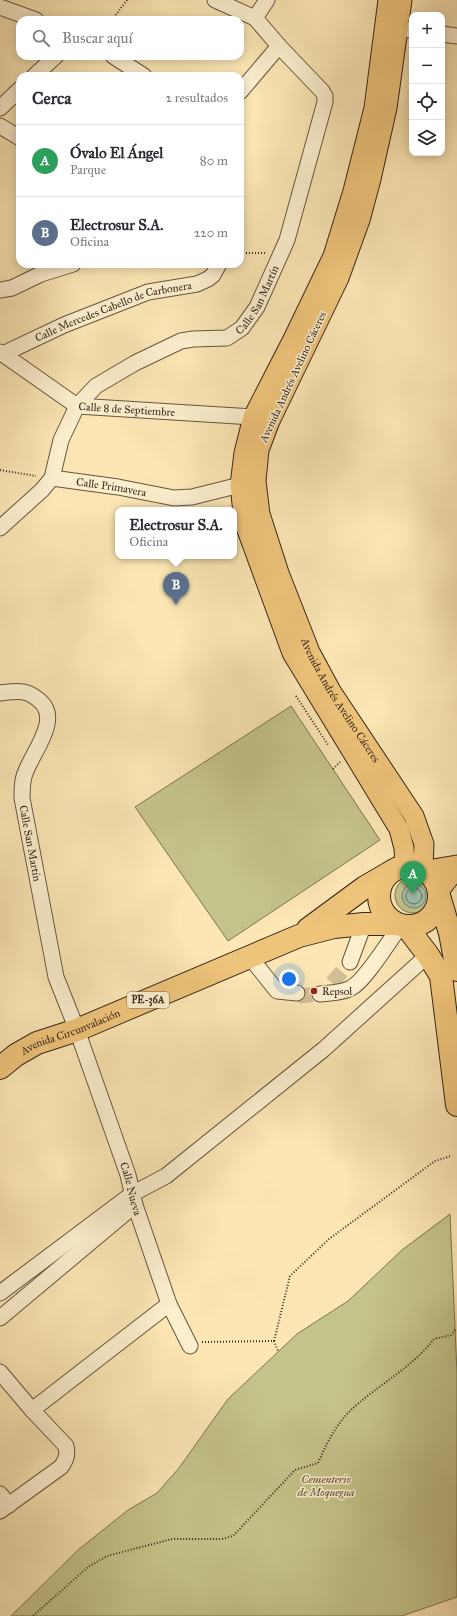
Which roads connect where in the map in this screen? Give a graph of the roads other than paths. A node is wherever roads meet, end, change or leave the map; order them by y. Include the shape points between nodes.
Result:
1 (5, 0) edge
2 (215, 0) edge
3 (267, 0) edge
4 (388, 0) edge
5 (402, 0) edge
6 (239, 5) edge
7 (0, 6) edge
8 (26, 16) edge
9 (255, 18) junction
10 (398, 29) edge
11 (445, 34) edge
12 (457, 36) edge
13 (279, 46) junction
14 (52, 60) edge
15 (119, 60) edge
16 (38, 72) edge
17 (138, 72) edge
18 (244, 87) edge
19 (16, 93) edge
20 (0, 108) edge
21 (0, 126) edge
22 (16, 136) edge
23 (60, 268) edge
24 (217, 268) edge
25 (0, 290) edge
26 (2, 353) edge
27 (77, 406) junction
28 (261, 419) junction
29 (52, 478) junction
30 (240, 485) junction
31 (0, 528) edge
32 (260, 541) junction
33 (0, 693) edge
34 (457, 866) edge
35 (411, 869) junction
36 (440, 895) junction
37 (364, 924) junction
38 (402, 925) junction
39 (299, 936) junction
40 (428, 955) junction
41 (250, 956) junction
42 (350, 962) tunnel mouth
43 (457, 970) edge
44 (332, 983) tunnel mouth
45 (298, 995) tunnel mouth
46 (77, 1030) junction
47 (0, 1068) edge
48 (457, 1105) edge
49 (134, 1200) junction
50 (0, 1293) edge
51 (170, 1304) junction
52 (0, 1318) edge
53 (190, 1346) road end
54 (0, 1372) edge
55 (32, 1410) junction
56 (3, 1503) edge

1 - 7 street
2 - 6 street
3 - 9 street
4 - 10 main road, Avenida Andrés Avelino Cáceres
5 - 10 main road, Avenida Andrés Avelino Cáceres
6 - 9 street
7 - 8 street
9 - 13 street, Calle San Martín
10 - 28 main road, Avenida Andrés Avelino Cáceres via 387,108 360,220 339,278
11 - 12 street
13 - 18 street
13 - 27 street, Calle San Martín via 322,91 325,102 287,240 256,306 236,333 227,338 181,341 135,363 96,386
14 - 16 street
15 - 17 street
19 - 20 street
21 - 22 street
23 - 25 street via 12,288
24 - 26 street, Calle Mercedes Cabello de Carbonera via 213,275 198,284 148,292
26 - 27 street, Calle 8 de Septiembre
27 - 28 street, Calle 8 de Septiembre
27 - 29 street, Calle San Martín via 61,440
28 - 30 main road, Avenida Andrés Avelino Cáceres via 244,453
28 - 32 main road, Avenida Andrés Avelino Cáceres via 256,481
29 - 30 street, Calle Primavera via 174,498 192,497
29 - 31 street, Calle San Martín
30 - 32 main road, Avenida Andrés Avelino Cáceres via 244,522
32 - 35 main road, Avenida Andrés Avelino Cáceres via 279,573 310,652 331,691 414,816 424,844
33 - 46 street, Calle San Martín via 21,690 32,694 42,702 47,712 45,734 25,772 22,798 56,977
34 - 35 main road, Avenida Circunvalación
34 - 36 main road, Avenida Circunvalación
35 - 36 highway via 435,880
35 - 38 highway via 380,885 379,901 385,915
35 - 39 highway, Avenida Circunvalación / PE-36A via 365,887
36 - 38 highway via 435,912 426,922 413,926
36 - 43 highway
37 - 38 highway, Avenida Circunvalación / PE-36A
37 - 39 highway, Avenida Circunvalación / PE-36A via 334,926
37 - 42 street
38 - 40 highway
38 - 44 street via 361,980 351,988 336,993 319,991
39 - 41 highway, Avenida Circunvalación / PE-36A
40 - 48 highway via 441,976
40 - 49 street via 324,1049
41 - 45 street via 281,994
41 - 46 highway, Avenida Circunvalación / PE-36A
46 - 47 highway, Avenida Circunvalación / PE-36A via 37,1043
46 - 49 street, Calle Nueva via 128,1175
49 - 50 street
49 - 51 street, Calle Nueva
49 - 52 street
51 - 53 street, Calle Nueva
51 - 55 street
54 - 55 street
55 - 56 street via 66,1446 67,1458 61,1467

